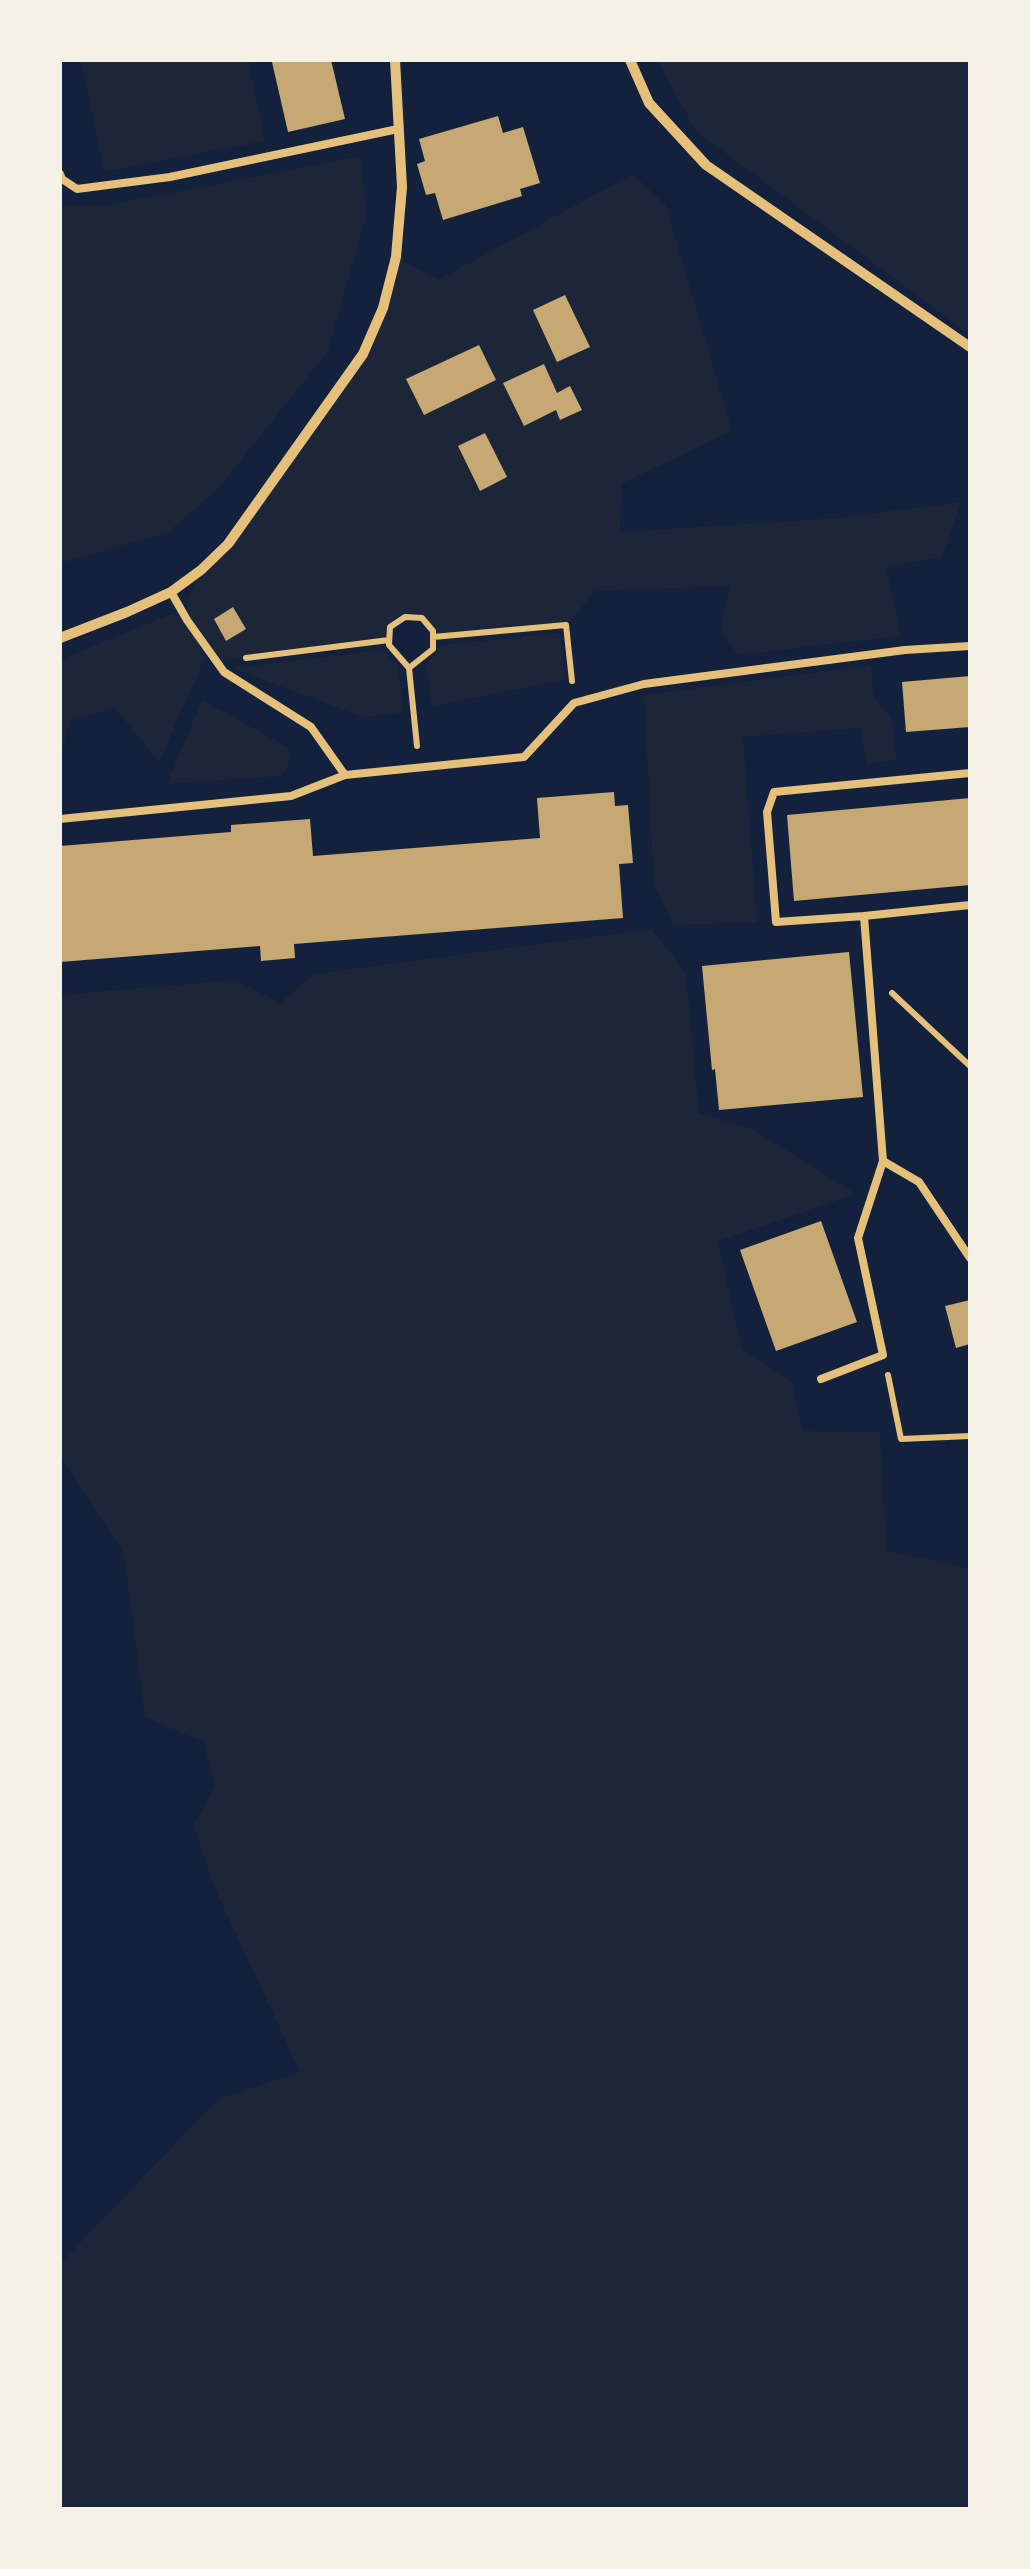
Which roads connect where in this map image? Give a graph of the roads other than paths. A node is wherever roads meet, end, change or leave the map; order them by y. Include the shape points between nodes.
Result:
1 (396, 60) edge
2 (630, 60) edge
3 (398, 129) junction
4 (60, 174) edge
5 (970, 347) edge
6 (171, 592) junction
7 (60, 638) edge
8 (970, 646) edge
9 (970, 774) edge
10 (345, 775) junction
11 (60, 819) edge
12 (970, 905) edge
13 (864, 916) junction
14 (883, 1161) junction
15 (970, 1258) edge
16 (821, 1379) dead end

1 - 3 street
2 - 5 street via 649,103 706,166
3 - 4 lane via 77,190
3 - 6 street via 396,257 363,354 228,544
6 - 7 street
6 - 10 lane via 224,672 310,727
8 - 10 lane via 644,684 574,703 524,757
9 - 13 lane via 774,792 767,812 776,922
10 - 11 lane via 291,796
12 - 13 lane
13 - 14 lane
14 - 15 lane via 918,1182
14 - 16 lane via 858,1238 883,1355

